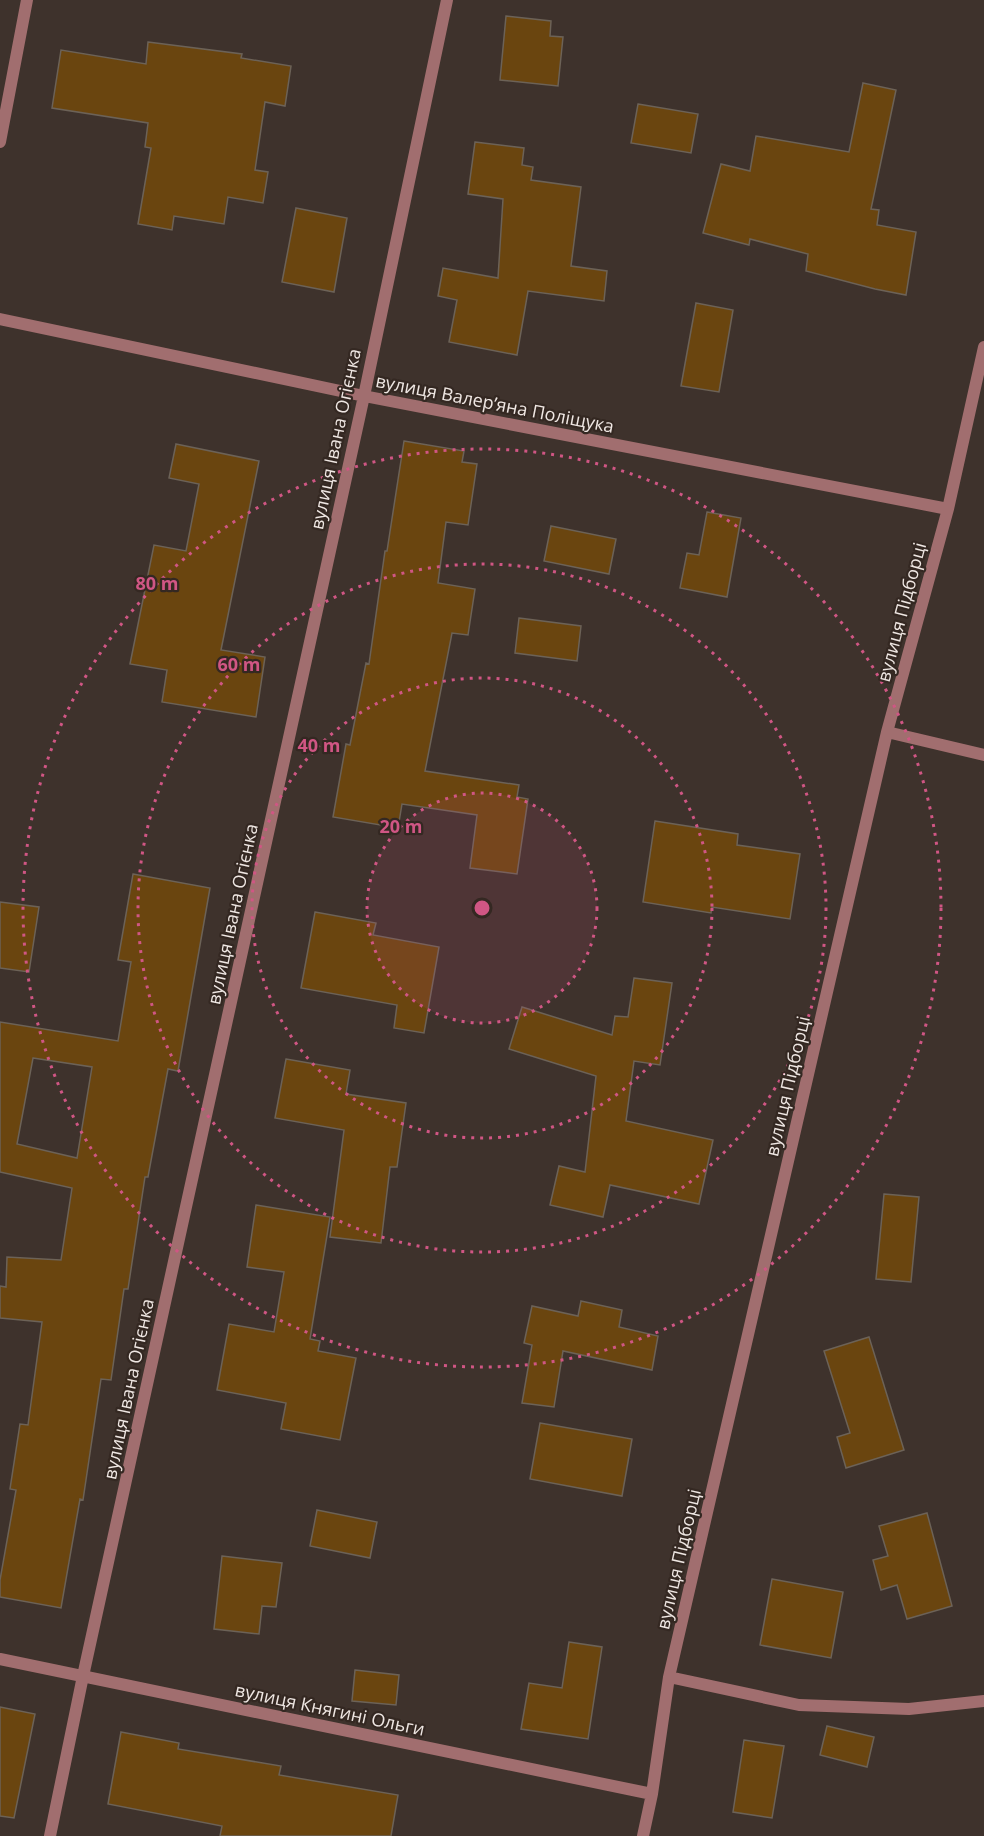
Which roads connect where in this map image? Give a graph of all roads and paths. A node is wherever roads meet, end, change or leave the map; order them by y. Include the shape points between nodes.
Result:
1 (27, 0) edge
2 (447, 0) edge
3 (0, 142) edge
4 (0, 319) edge
5 (984, 347) edge
6 (364, 396) junction
7 (948, 509) junction
8 (887, 732) junction
9 (984, 755) edge
10 (0, 1659) edge
11 (83, 1676) junction
12 (669, 1677) junction
13 (984, 1701) edge
14 (652, 1794) junction
15 (50, 1836) edge
16 (643, 1836) edge

1 - 3 street
2 - 6 street, вулиця Івана Огієнка
4 - 6 street, вулиця Валерʼяна Поліщука
5 - 7 street, вулиця Підборці
6 - 7 street, вулиця Валерʼяна Поліщука
6 - 11 street, вулиця Івана Огієнка
7 - 8 street, вулиця Підборці
8 - 9 street
8 - 12 street, вулиця Підборці
10 - 11 street, вулиця Княгині Ольги
11 - 14 street, вулиця Княгині Ольги
11 - 15 street, вулиця Івана Огієнка
12 - 13 street via 799,1705 909,1709
12 - 14 street, вулиця Підборці
14 - 16 street, вулиця Підборці

